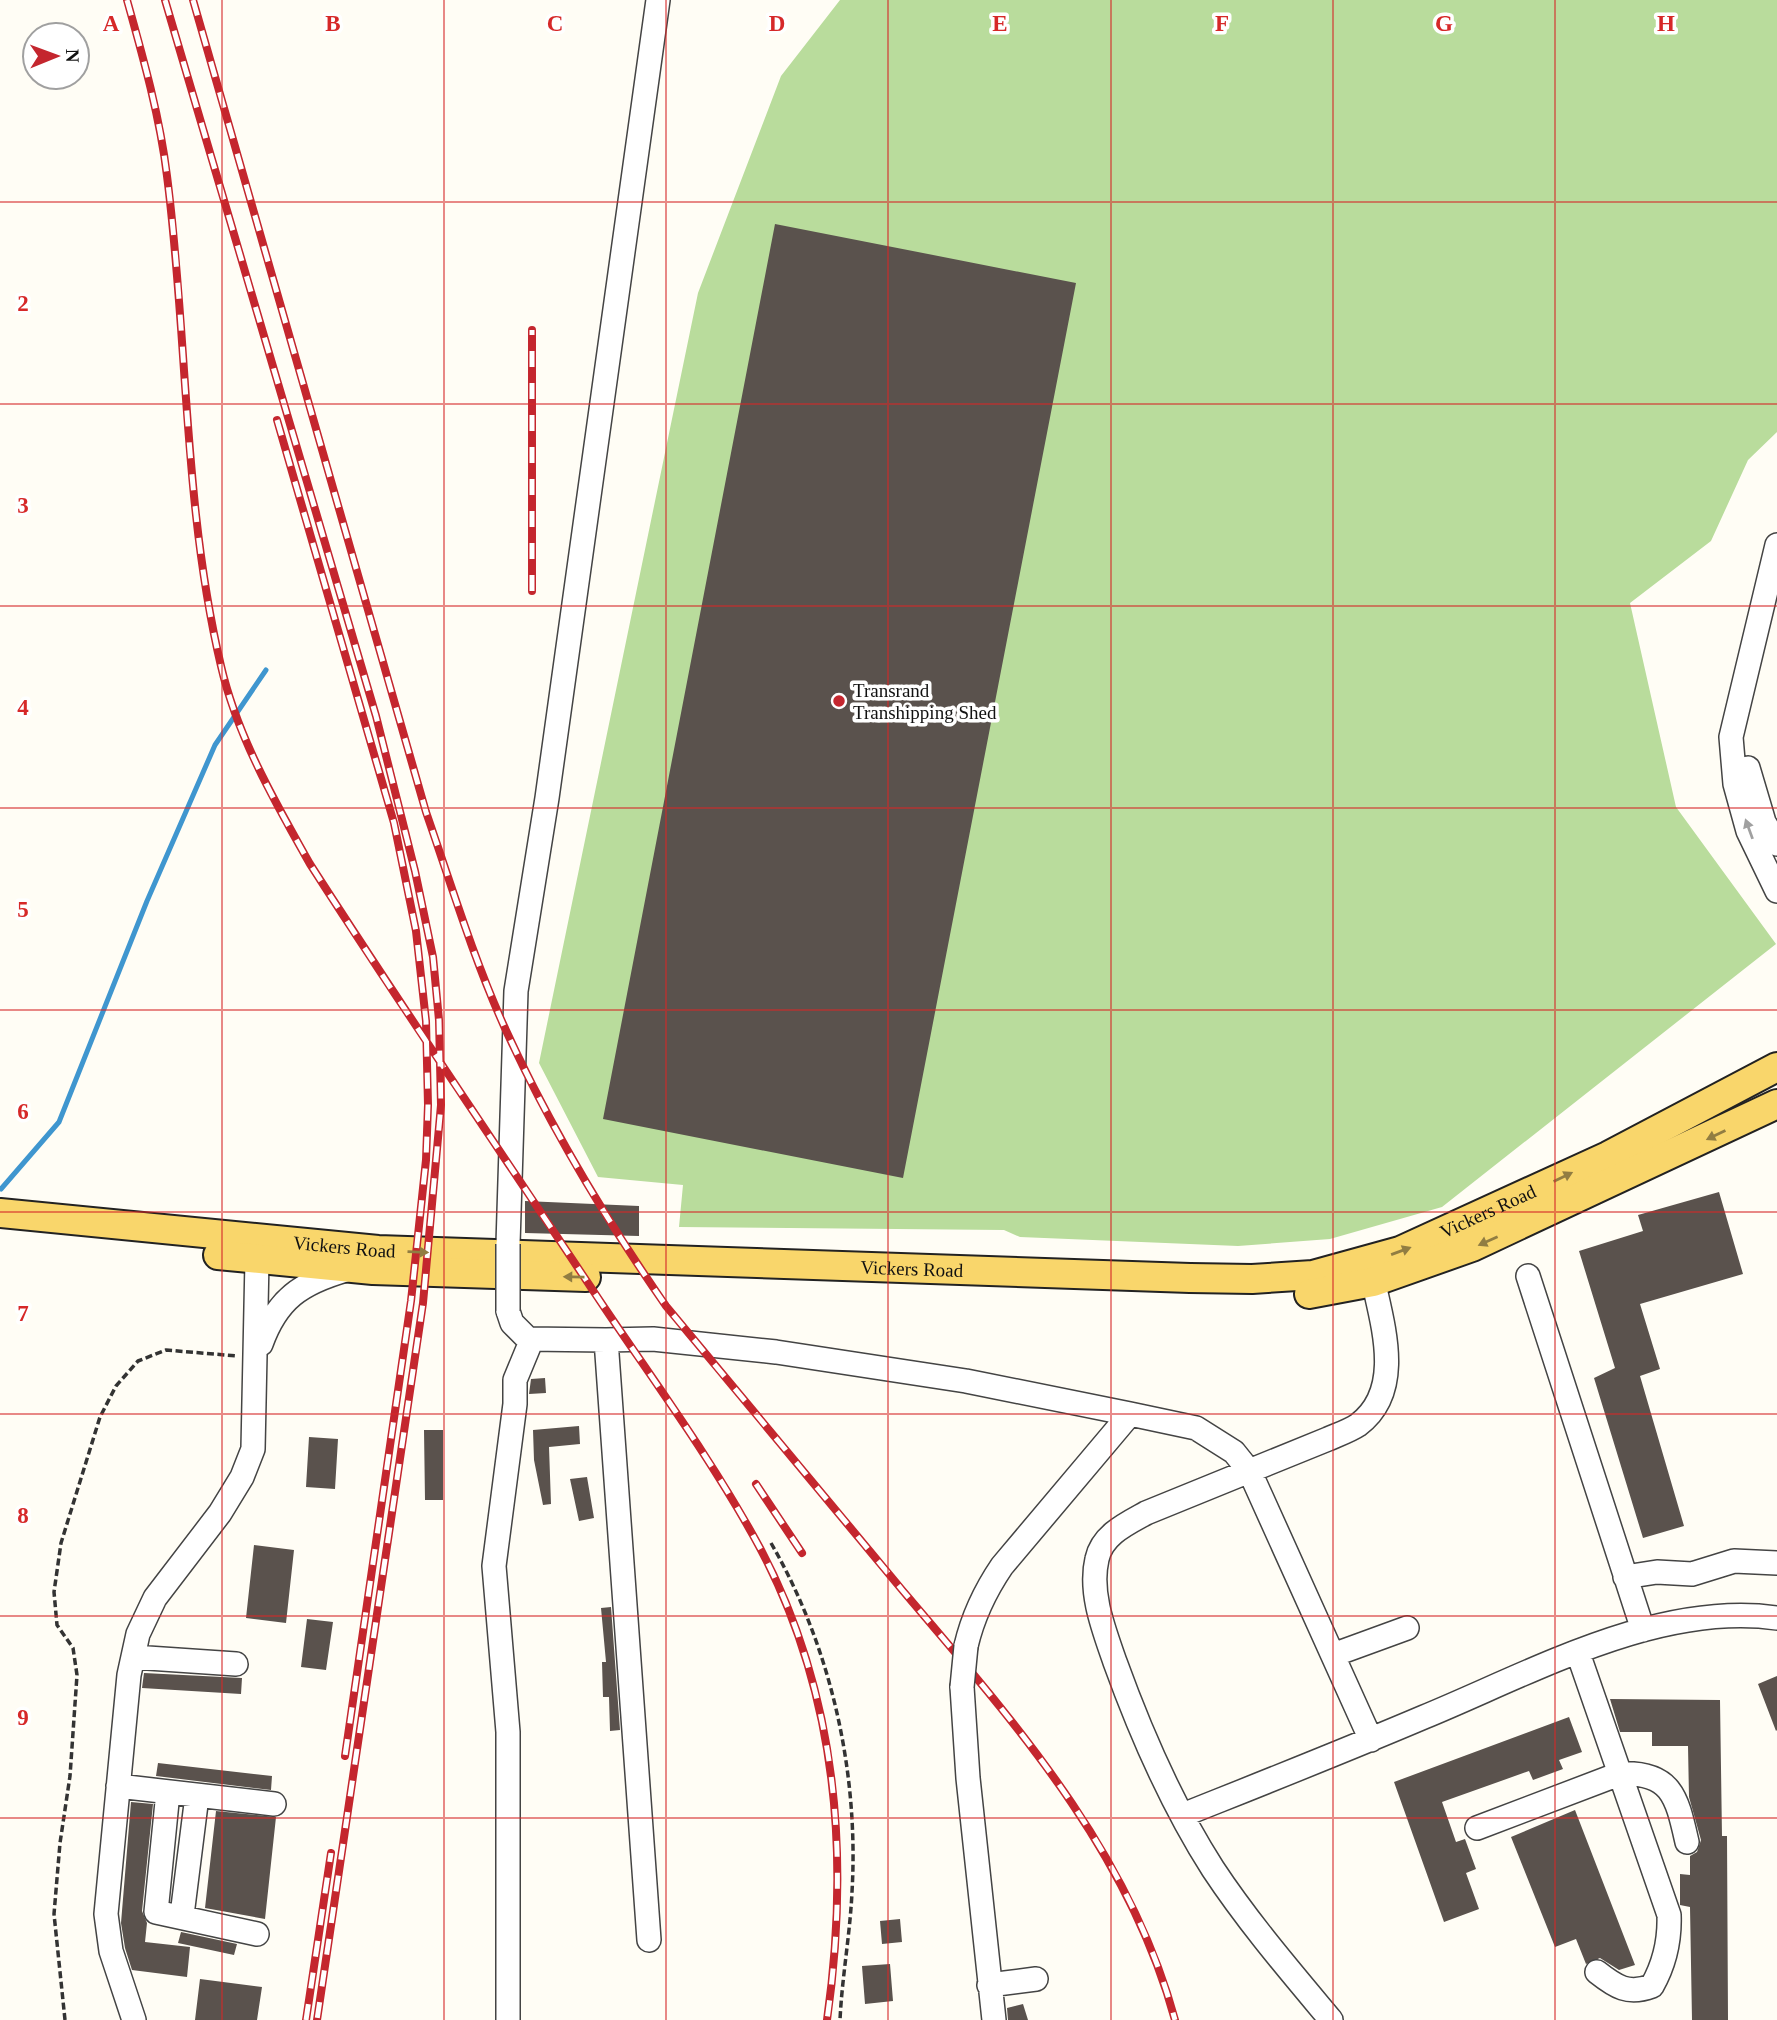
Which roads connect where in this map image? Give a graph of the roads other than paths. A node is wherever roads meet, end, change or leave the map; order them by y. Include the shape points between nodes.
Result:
1 (658, 0) edge
2 (1777, 545) edge
3 (1744, 677) junction
4 (1777, 844) edge
5 (1777, 891) edge
6 (1777, 1067) edge
7 (1777, 1104) edge
8 (0, 1213) edge
9 (0, 1230) edge
10 (253, 1253) junction
11 (353, 1268) junction
12 (1371, 1272) junction
13 (1528, 1276) dead end
14 (532, 1339) junction
15 (606, 1340) junction
16 (256, 1357) junction
17 (1130, 1414) junction
18 (1250, 1472) junction
19 (1777, 1563) edge
20 (1625, 1577) junction
21 (1777, 1618) edge
22 (1407, 1628) dead end
23 (1643, 1630) junction
24 (1578, 1653) junction
25 (1333, 1656) junction
26 (133, 1657) junction
27 (236, 1664) dead end
28 (1371, 1740) junction
29 (1619, 1774) junction
30 (118, 1786) junction
31 (168, 1792) junction
32 (197, 1796) junction
33 (274, 1804) dead end
34 (1182, 1815) junction
35 (1477, 1828) dead end
36 (1687, 1842) dead end
37 (182, 1915) junction
38 (257, 1934) dead end
39 (649, 1940) dead end
40 (1597, 1972) dead end
41 (1036, 1979) dead end
42 (989, 1985) junction
43 (989, 2019) edge
44 (134, 2020) edge
45 (508, 2020) edge
46 (1331, 2020) edge

1 - 14 street, bridge via 516,991 508,1311 521,1333
2 - 3 street
3 - 4 street via 1750,780
5 -> 3 street via 1748,831 1735,784 1731,737
12 -> 6 main road, Vickers Road
7 -> 12 main road, Vickers Road via 1485,1242
8 - 10 main road, Vickers Road
9 - 10 main road, Vickers Road
10 - 11 main road, Vickers Road
10 -> 12 main road, Vickers Road via 377,1250 1190,1278
10 - 16 street
12 -> 11 main road, Vickers Road via 1287,1296 1179,1296
11 - 16 street via 323,1277 280,1304
12 - 18 street via 1386,1356 1378,1401 1357,1426
13 - 20 street
14 - 15 street
14 - 45 street via 515,1380 494,1566 508,1732
15 - 17 street via 653,1339 817,1357
15 - 39 street
16 - 26 street via 253,1449 242,1477 155,1598
17 - 18 street via 1196,1428 1234,1452
17 - 42 street, bridge via 1002,1566 981,1600 966,1646 962,1687
18 - 25 street
18 - 34 street via 1120,1527 1104,1541 1097,1557 1094,1578 1100,1619 1149,1750
19 - 20 street via 1734,1561 1692,1574 1657,1572
20 - 23 street
21 - 23 street via 1715,1616
22 - 25 street
23 - 24 street
24 - 28 street
24 - 29 street
25 - 28 street
26 - 27 street
26 - 30 street
28 - 34 street
29 - 35 street
29 - 36 street via 1647,1776 1670,1788 1678,1800
29 - 40 street via 1670,1915 1669,1938 1652,1986 1628,1991
30 - 31 street
30 - 44 street via 106,1914 111,1951
31 - 32 street
31 - 37 street via 156,1912
32 - 33 street
32 - 37 street
34 - 46 street via 1212,1868 1253,1925
37 - 38 street
41 - 42 street
42 - 43 street

